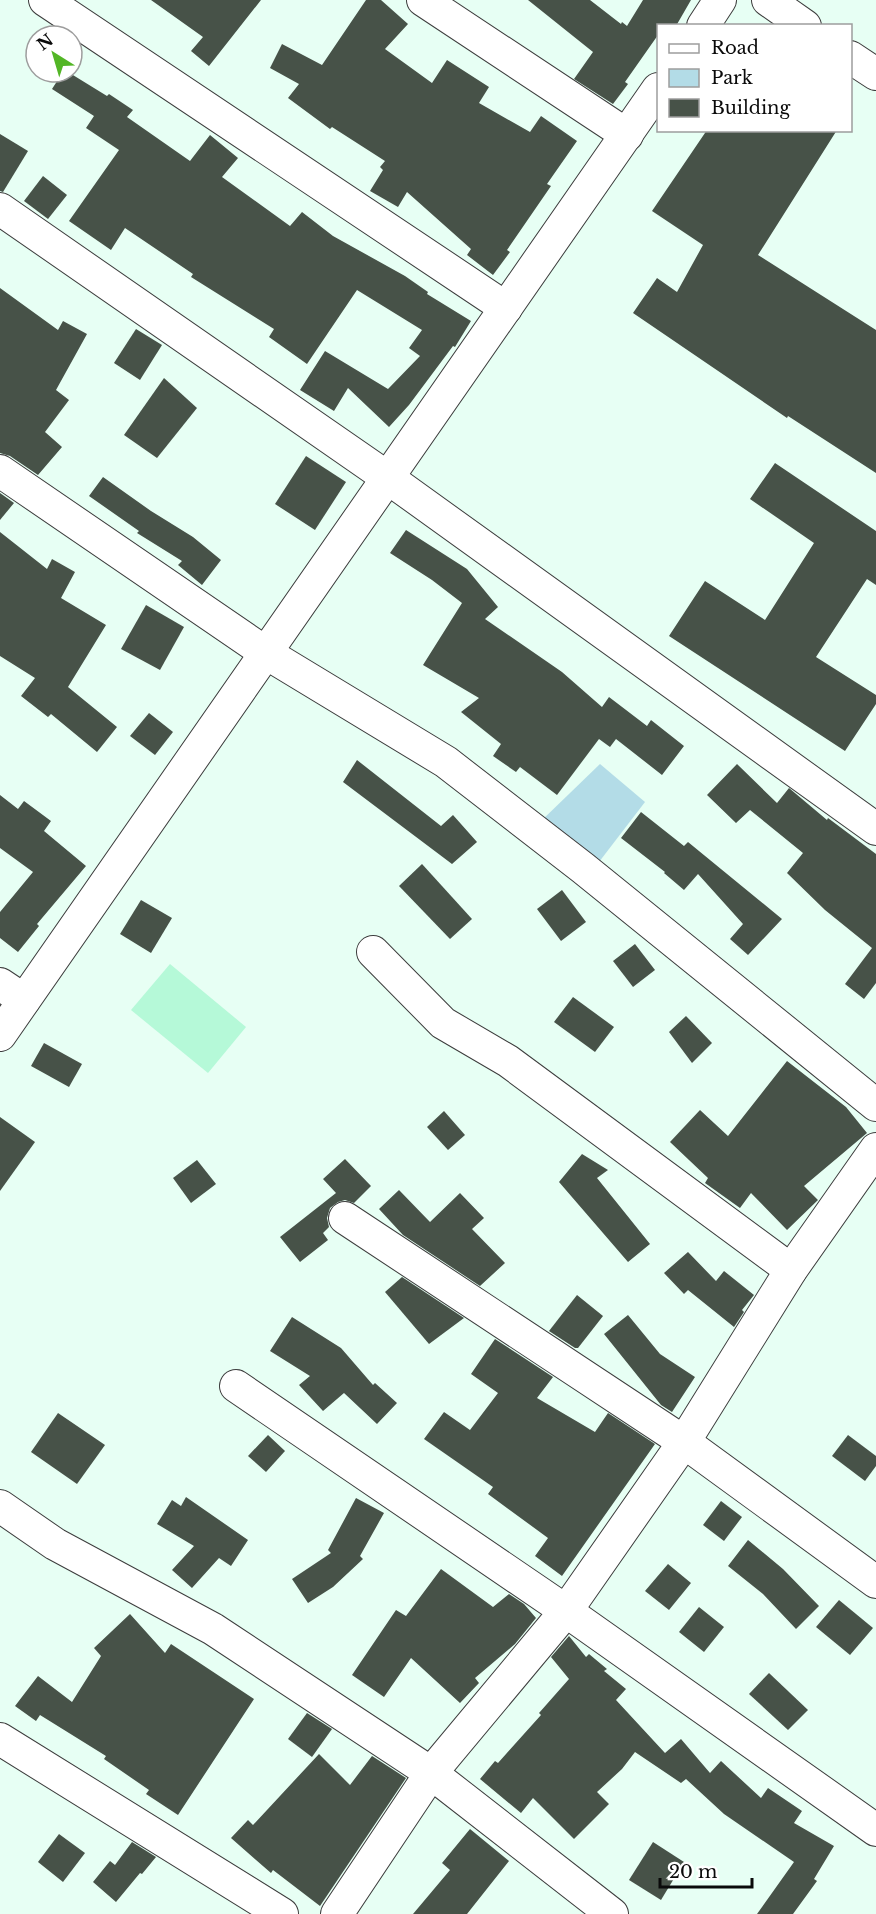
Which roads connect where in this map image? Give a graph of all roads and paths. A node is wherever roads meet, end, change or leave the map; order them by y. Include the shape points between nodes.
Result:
1 (45, 0) edge
2 (423, 0) edge
3 (720, 0) edge
4 (768, 0) edge
5 (704, 24) edge
6 (802, 24) edge
7 (852, 58) edge
8 (876, 74) edge
9 (657, 90) edge
10 (627, 135) junction
11 (0, 209) edge
12 (506, 308) junction
13 (0, 471) edge
14 (388, 477) junction
15 (266, 653) junction
16 (876, 830) edge
17 (373, 952) dead end
18 (12, 992) edge
19 (0, 1035) edge
20 (876, 1105) edge
21 (876, 1149) edge
22 (345, 1218) dead end
23 (790, 1270) junction
24 (236, 1386) dead end
25 (684, 1442) junction
26 (0, 1506) edge
27 (876, 1582) edge
28 (566, 1611) junction
29 (0, 1739) edge
30 (432, 1773) junction
31 (876, 1830) edge
32 (282, 1914) edge
33 (337, 1914) edge
34 (612, 1914) edge

1 - 12 street
2 - 10 street
3 - 5 street
4 - 6 street
7 - 8 street
9 - 10 street
10 - 12 street
11 - 14 street
12 - 14 street
13 - 15 street
14 - 15 street
14 - 16 street
15 - 18 street
15 - 20 street via 446,762
17 - 23 street via 442,1023 508,1061
18 - 19 street
21 - 23 street
22 - 25 street
23 - 25 street
24 - 28 street
25 - 27 street
25 - 28 street
26 - 30 street via 55,1544 213,1629
28 - 30 street
28 - 31 street
29 - 32 street
30 - 33 street
30 - 34 street

